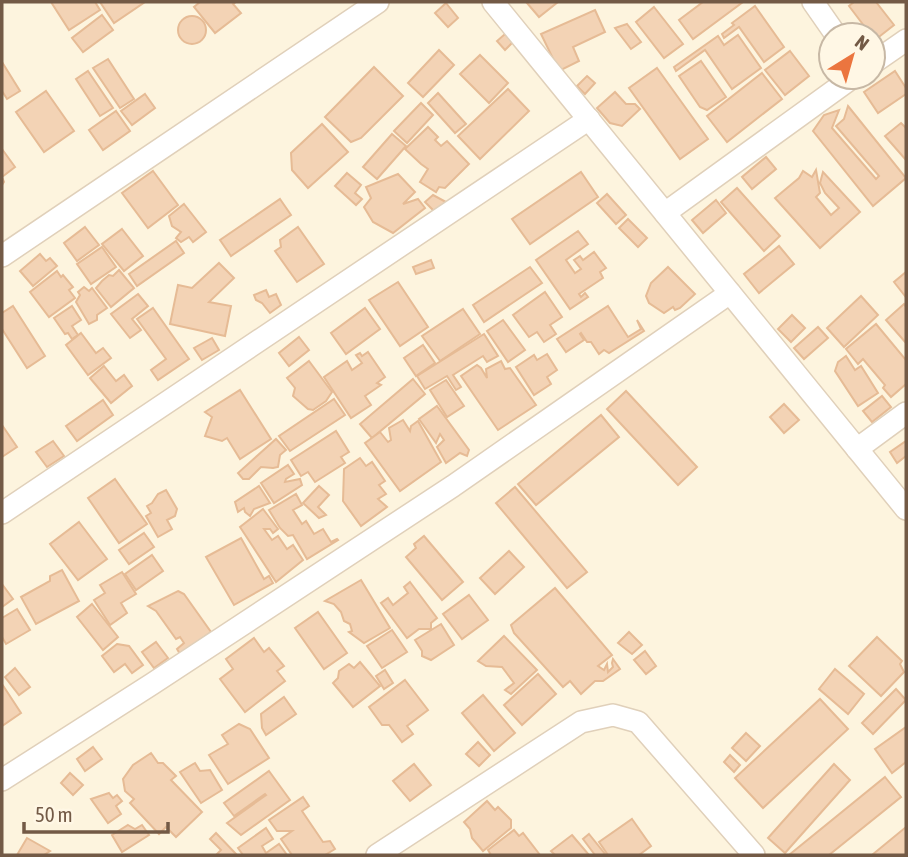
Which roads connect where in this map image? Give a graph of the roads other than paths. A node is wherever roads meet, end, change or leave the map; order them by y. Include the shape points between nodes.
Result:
1 (378, 2) edge
2 (493, 2) edge
3 (813, 2) edge
4 (826, 21) edge
5 (906, 40) edge
6 (887, 53) edge
7 (834, 91) edge
8 (589, 119) junction
9 (665, 212) junction
10 (2, 256) edge
11 (730, 293) junction
12 (906, 413) edge
13 (857, 449) junction
14 (906, 509) edge
15 (2, 513) edge
16 (2, 780) edge
17 (377, 855) edge
18 (754, 855) edge

1 - 10 street
2 - 8 street
3 - 4 street
5 - 6 street
7 - 9 street
8 - 9 street
8 - 15 street
9 - 11 street
11 - 13 street
11 - 16 street via 453,486
12 - 13 street
13 - 14 street
17 - 18 street via 581,722 613,715 638,722

